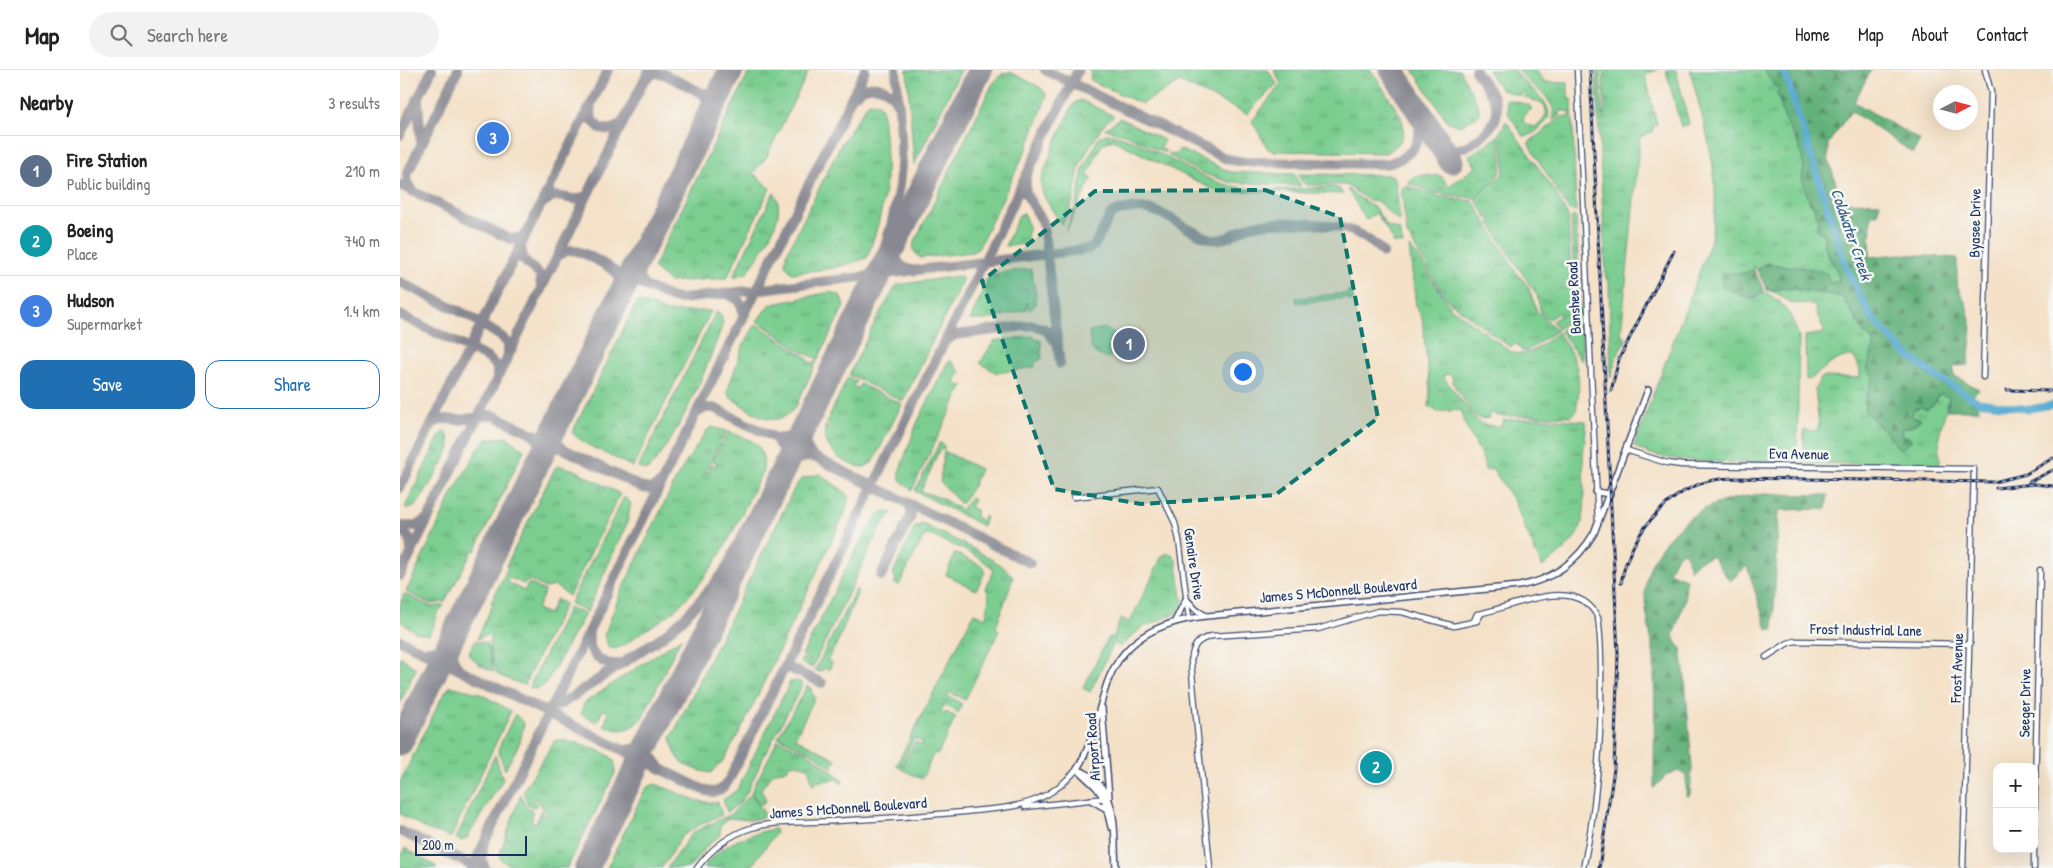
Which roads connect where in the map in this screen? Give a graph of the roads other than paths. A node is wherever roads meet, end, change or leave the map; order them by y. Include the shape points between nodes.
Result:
1 (1577, 70) edge
2 (1985, 70) edge
3 (1983, 377) dead end
4 (1648, 390) dead end
5 (1626, 450) junction
6 (1974, 469) joint
7 (1596, 492) junction
8 (1610, 494) junction
9 (1074, 497) dead end
10 (1598, 524) junction
11 (2040, 570) dead end
12 (1186, 599) junction
13 (1207, 616) junction
14 (1189, 618) junction
15 (1175, 621) junction
16 (1970, 644) junction
17 (1766, 657) dead end
18 (1103, 696) junction
19 (1077, 769) junction
20 (1107, 798) junction
21 (1091, 800) junction
22 (1014, 807) junction
23 (2035, 808) edge
24 (1107, 811) junction
25 (1113, 833) junction
26 (2034, 853) edge
27 (697, 868) edge
28 (1116, 868) edge
29 (1210, 868) edge
30 (1583, 868) edge
31 (1963, 868) edge
32 (2034, 868) edge

1 - 7 street, Banshee Road
2 - 3 street, Byasee Drive via 1991,92
4 - 5 main road, James S McDonnell Boulevard
5 - 6 street, Eva Avenue via 1682,465
5 - 8 main road, James S McDonnell Boulevard
6 - 16 street, Frost Avenue
7 - 8 main road
7 - 10 street, Banshee Road
8 - 10 main road, James S McDonnell Boulevard
9 - 12 street, Genaire Drive via 1158,488 1177,531
10 - 13 main road, James S McDonnell Boulevard via 1575,560 1555,574 1526,585
11 - 23 street, Seeger Drive
12 - 13 main road via 1195,610
12 - 14 street, Genaire Drive
12 - 15 main road
13 - 14 main road, James S McDonnell Boulevard
14 - 15 main road, James S McDonnell Boulevard
15 - 18 main road, James S McDonnell Boulevard via 1152,630 1126,651 1112,671
16 - 17 street, Frost Industrial Lane via 1795,641
16 - 31 street, Frost Avenue
18 - 19 main road, James S McDonnell Boulevard via 1092,741
18 - 20 main road, Airport Road
19 - 20 main road, Airport Road via 1095,778
19 - 22 street, James S McDonnell Boulevard via 1046,796
20 - 21 street, James S McDonnell Boulevard
20 - 24 main road, Airport Road
20 - 25 main road, Airport Road via 1113,813
21 - 22 street, James S McDonnell Boulevard
21 - 24 main road via 1102,804
22 - 27 street, James S McDonnell Boulevard via 759,826 724,842
24 - 25 main road, Airport Road
25 - 28 main road, Airport Road
26 - 32 street
29 - 30 street via 1191,662 1197,642 1212,636 1318,630 1378,611 1402,612 1454,626 1474,621 1477,614 1532,598 1574,596 1589,604 1598,618 1601,665 1600,748 1594,815

